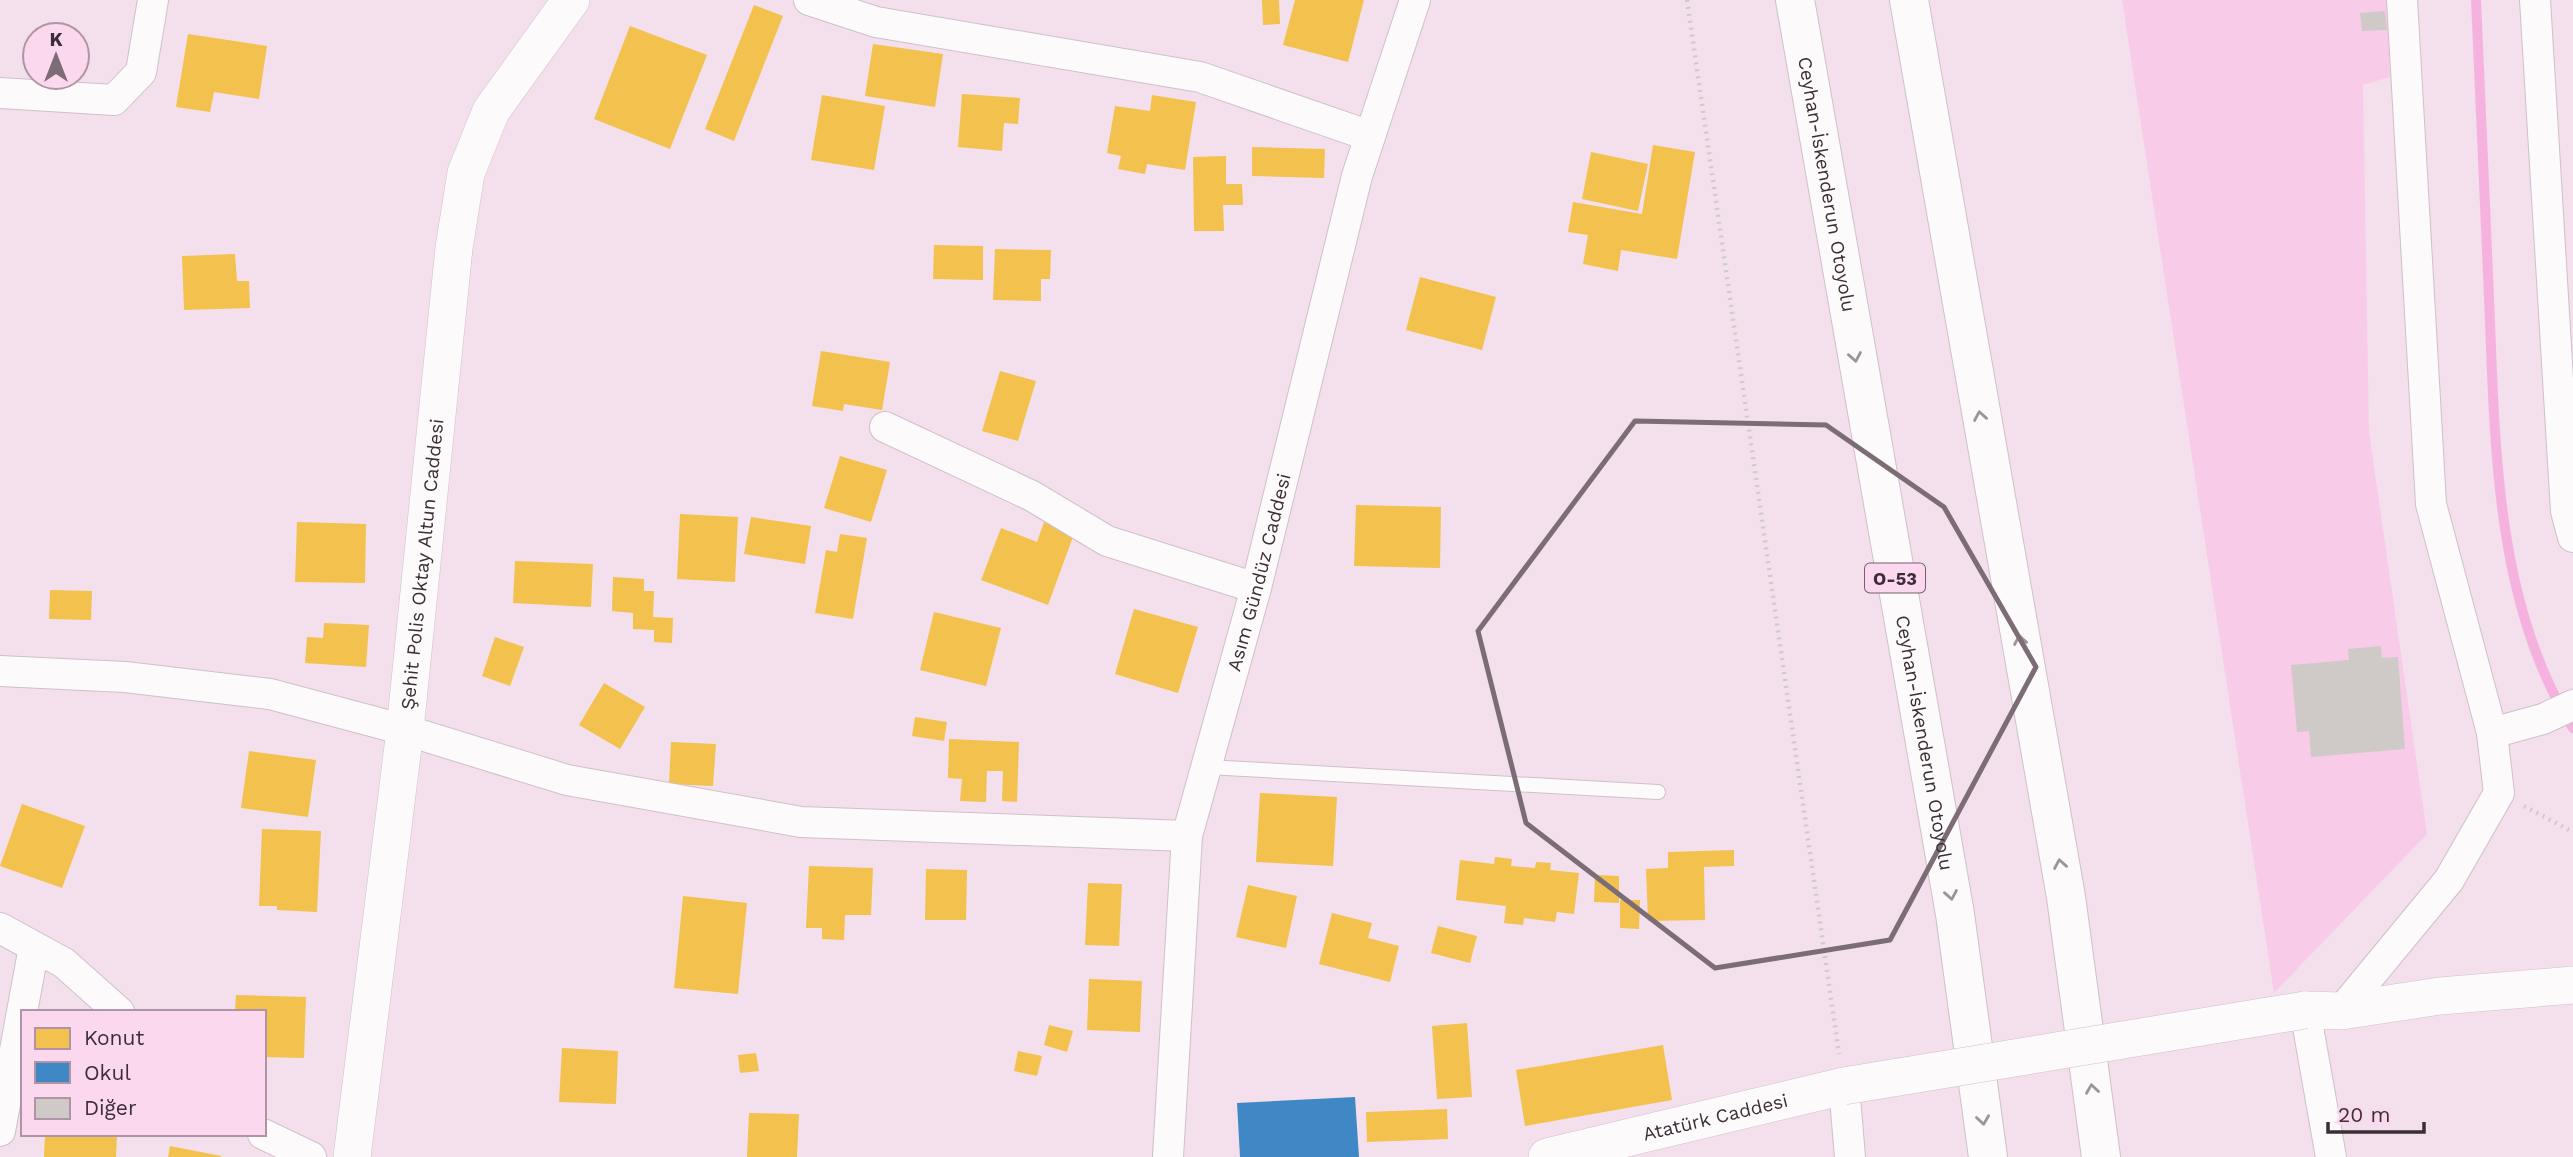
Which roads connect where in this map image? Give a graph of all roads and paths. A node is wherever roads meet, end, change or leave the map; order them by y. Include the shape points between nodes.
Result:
1 (153, 0) edge
2 (571, 0) edge
3 (809, 0) edge
4 (1415, 0) edge
5 (1688, 0) edge
6 (1795, 0) edge
7 (1909, 0) edge
8 (2402, 0) edge
9 (2535, 0) edge
10 (0, 93) edge
11 (1370, 136) junction
12 (2563, 249) edge
13 (885, 427) dead end
14 (2573, 537) edge
15 (1256, 588) junction
16 (0, 671) edge
17 (2573, 705) edge
18 (405, 730) junction
19 (2491, 733) junction
20 (1207, 767) junction
21 (1658, 792) dead end
22 (2499, 793) junction
23 (2573, 832) edge
24 (1187, 836) junction
25 (0, 928) edge
26 (34, 947) junction
27 (2573, 985) edge
28 (22, 1010) edge
29 (117, 1010) edge
30 (2305, 1010) junction
31 (2341, 1011) junction
32 (21, 1017) edge
33 (1844, 1086) junction
34 (0, 1130) edge
35 (266, 1135) edge
36 (311, 1157) edge
37 (352, 1157) edge
38 (1168, 1157) edge
39 (1547, 1157) edge
40 (1850, 1157) edge
41 (1988, 1157) edge
42 (2101, 1157) edge
43 (2331, 1157) edge

1 - 10 street via 141,72 114,100
2 - 18 street, Şehit Polis Oktay Altun Caddesi via 491,111 466,173 454,248
3 - 11 street via 876,22 1200,77
4 - 11 street, Asım Gündüz Caddesi
5 - 33 path
6 -> 41 highway, Ceyhan-İskenderun Otoyolu / O-53 via 1955,914
42 -> 7 highway via 2066,897
8 - 19 street via 2431,504
9 - 12 street
11 - 15 street, Asım Gündüz Caddesi
12 - 14 street via 2566,511
13 - 15 street via 1032,496 1107,541
15 - 20 street, Asım Gündüz Caddesi
16 - 18 street via 125,677 270,694
17 - 19 street via 2543,719
18 - 24 street via 567,780 801,822
18 - 37 street, Şehit Polis Oktay Altun Caddesi
19 - 22 street
20 - 21 lane
20 - 24 street, Asım Gündüz Caddesi
22 - 23 path
22 - 31 street via 2449,880
24 - 38 street, Asım Gündüz Caddesi
25 - 26 street
26 - 28 street
26 - 29 street via 64,963
27 - 31 street, Atatürk Caddesi via 2440,996
30 - 31 street, Atatürk Caddesi
30 - 33 street, Atatürk Caddesi, bridge
30 - 43 street
32 - 34 street
33 - 39 street, Atatürk Caddesi
33 - 40 street
35 - 36 street

